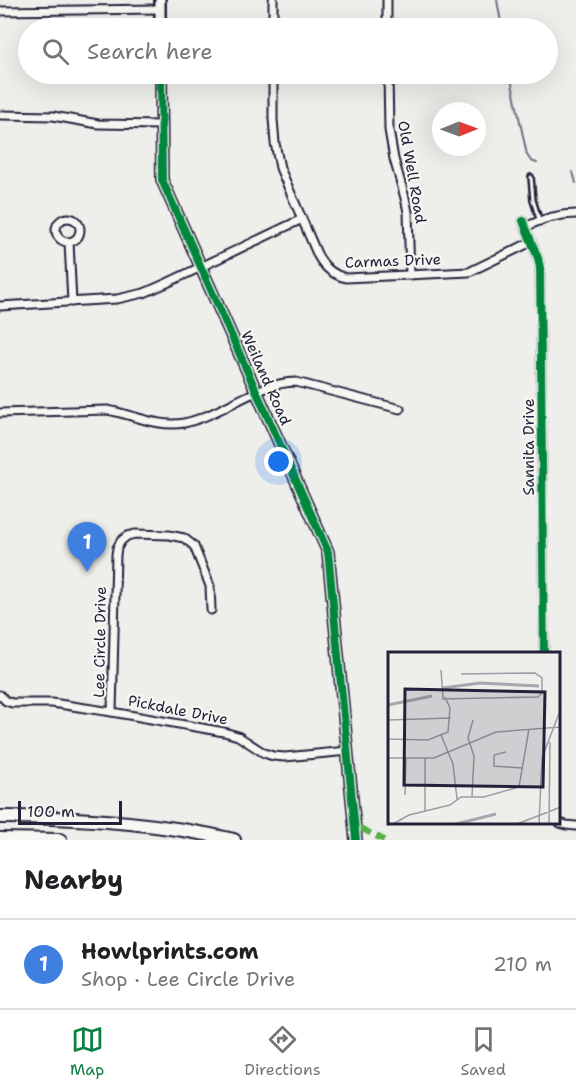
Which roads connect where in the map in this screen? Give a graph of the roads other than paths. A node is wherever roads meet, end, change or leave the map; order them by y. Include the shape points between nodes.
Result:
1 (273, 0) edge
2 (387, 0) edge
3 (160, 5) edge
4 (0, 11) edge
5 (273, 18) edge
6 (387, 18) edge
7 (161, 84) edge
8 (273, 84) edge
9 (388, 84) edge
10 (0, 115) edge
11 (161, 125) junction
12 (531, 177) dead end
13 (576, 214) edge
14 (302, 219) junction
15 (540, 220) junction
16 (69, 242) dead end
17 (531, 242) junction
18 (201, 266) junction
19 (410, 275) junction
20 (72, 302) junction
21 (0, 306) edge
22 (258, 392) junction
23 (400, 409) dead end
24 (0, 413) edge
25 (211, 610) dead end
26 (544, 652) edge
27 (0, 695) edge
28 (112, 712) junction
29 (348, 751) junction
30 (0, 817) edge
31 (561, 823) edge
32 (576, 826) edge
33 (0, 839) edge
34 (60, 840) edge
35 (234, 840) edge
36 (356, 840) edge

1 - 5 street
2 - 6 street
3 - 4 street
7 - 11 street, Weiland Road
8 - 14 street, Carmas Drive via 280,168
9 - 19 street, Old Well Road via 389,137 408,213
10 - 11 street
11 - 18 street, Weiland Road via 162,180
12 - 15 lane
13 - 15 street
14 - 18 street
14 - 19 street, Carmas Drive via 321,262 338,276
15 - 17 street via 524,224
16 - 20 street
17 - 19 street, Carmas Drive via 469,272
17 - 26 street, Sannita Drive via 538,258 541,286
18 - 20 street via 131,297
18 - 22 street, Weiland Road
20 - 21 street
22 - 23 street via 296,382
22 - 24 street via 182,423 169,424 100,410
22 - 29 street, Weiland Road via 328,552
25 - 28 street, Lee Circle Drive via 210,586 198,552 189,541 177,536 135,534 121,541 116,555
27 - 28 street, Pickdale Drive via 12,703
28 - 29 street, Pickdale Drive via 224,732 273,756
29 - 36 street, Weiland Road
30 - 35 highway via 118,821
31 - 32 street
33 - 34 highway

